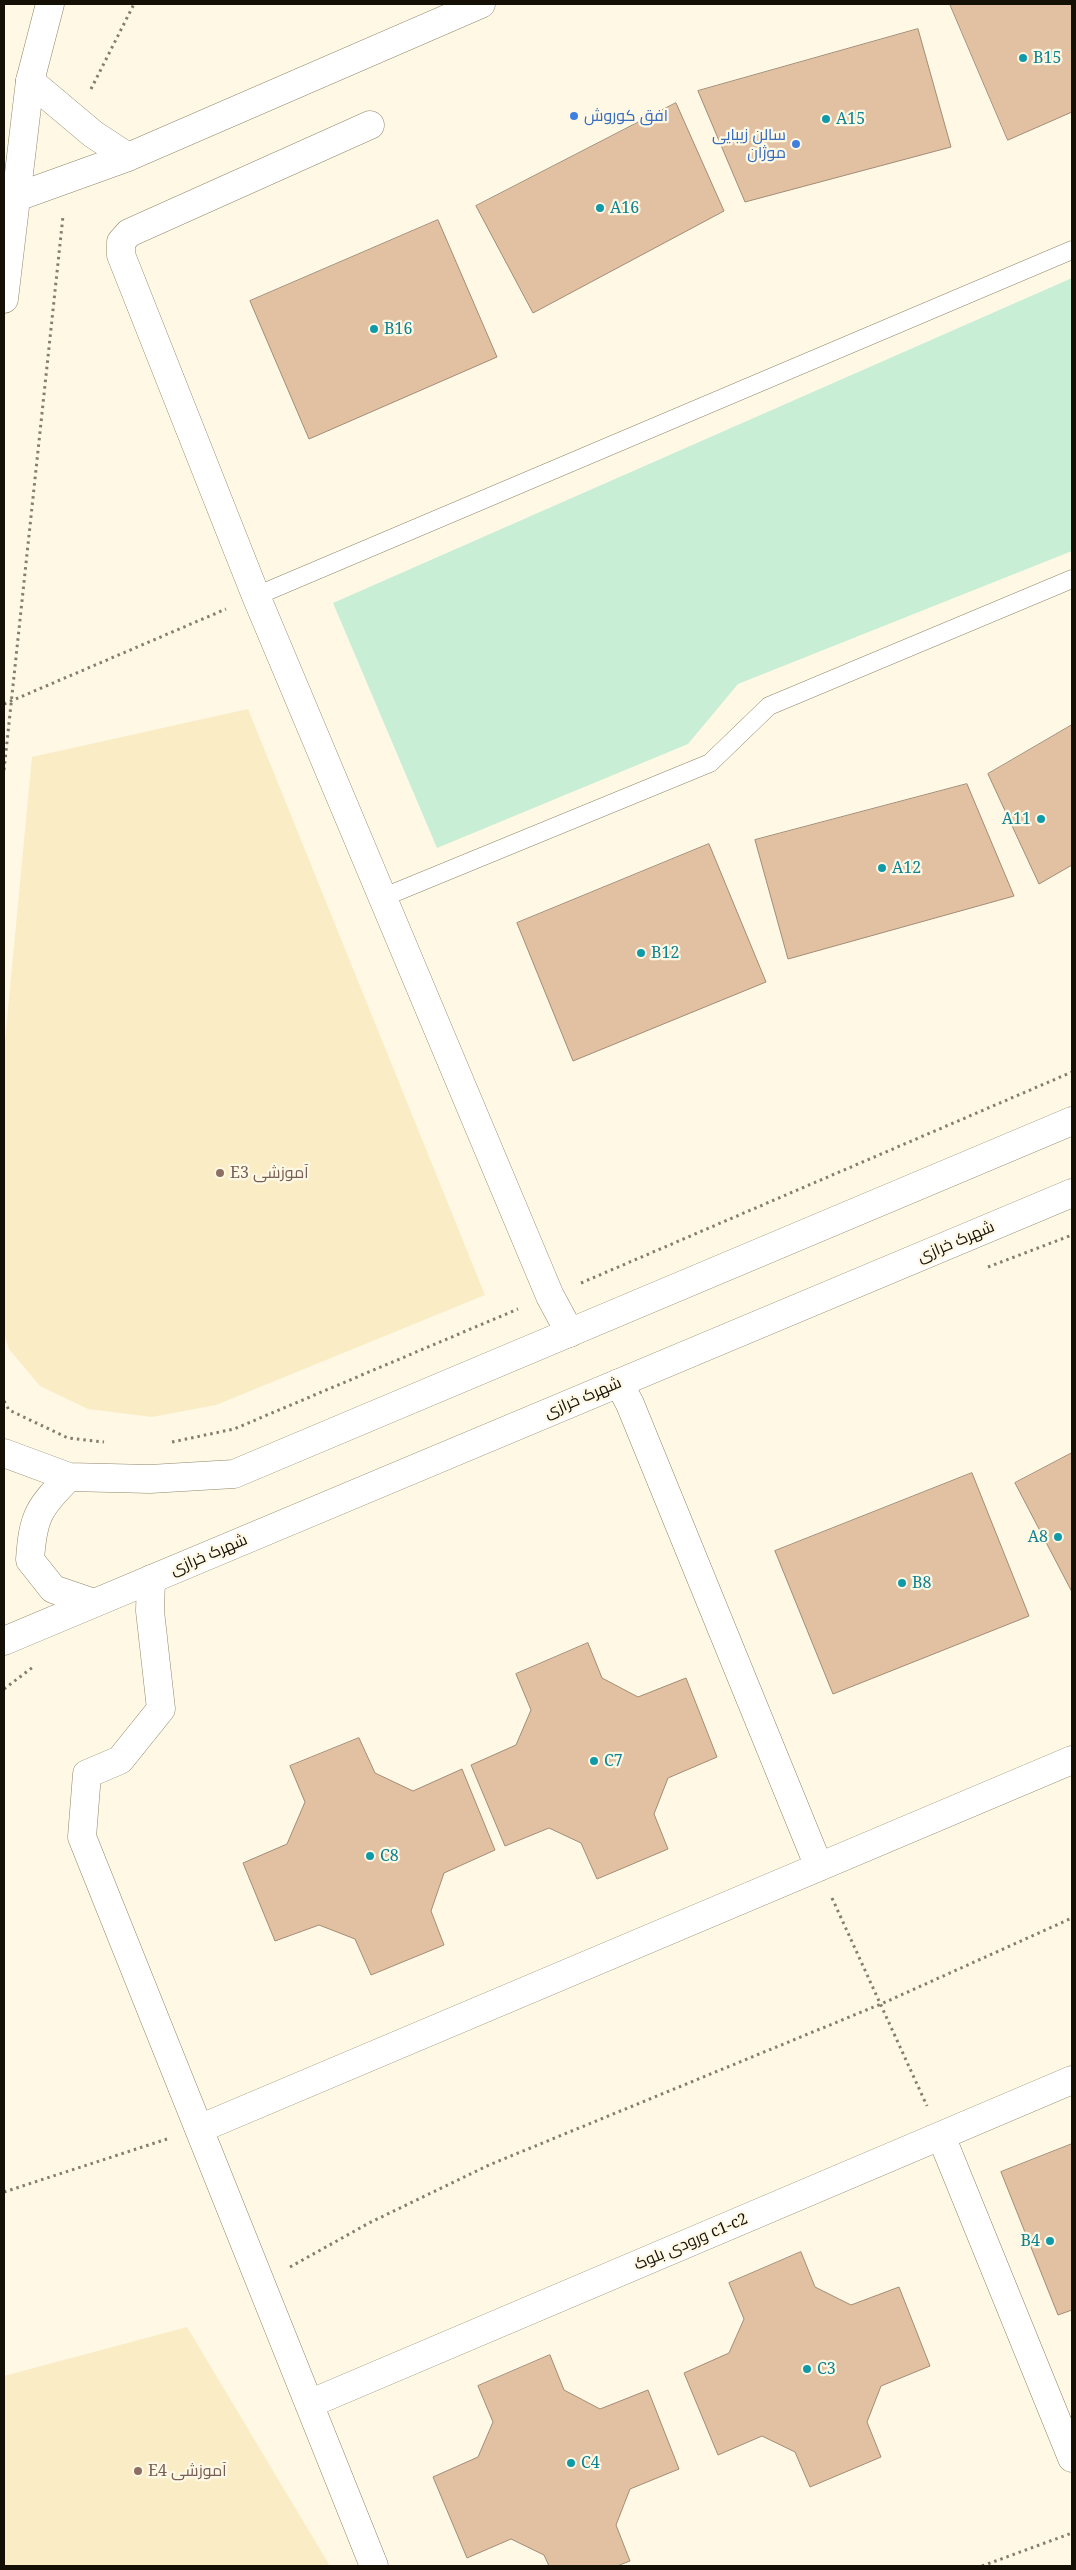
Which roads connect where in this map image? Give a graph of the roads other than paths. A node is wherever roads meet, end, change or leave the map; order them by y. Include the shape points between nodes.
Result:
1 (50, 4) edge
2 (481, 4) edge
3 (30, 81) junction
4 (370, 125) dead end
5 (128, 157) junction
6 (14, 198) junction
7 (1072, 250) edge
8 (4, 299) edge
9 (1072, 580) edge
10 (256, 596) junction
11 (384, 897) junction
12 (1072, 1121) edge
13 (1072, 1193) edge
14 (570, 1333) junction
15 (619, 1383) junction
16 (4, 1453) edge
17 (69, 1478) junction
18 (151, 1579) junction
19 (94, 1604) junction
20 (4, 1641) edge
21 (1072, 1760) edge
22 (818, 1867) junction
23 (1072, 2080) edge
24 (199, 2129) junction
25 (940, 2136) junction
26 (309, 2404) junction
27 (1072, 2458) edge
28 (374, 2566) edge

1 - 3 street
2 - 5 street
3 - 5 street
3 - 6 street
4 - 10 street via 129,233 121,242 121,255
5 - 6 street
6 - 8 street
7 - 10 lane
9 - 11 lane via 769,706 710,764
10 - 11 street
11 - 14 street via 550,1296
12 - 14 street
13 - 15 street, شهرک خرازی
14 - 17 street via 234,1474 150,1479
15 - 18 street, شهرک خرازی
15 - 22 street
16 - 17 street
17 - 19 street via 42,1505 32,1529 30,1560 53,1589
18 - 19 street, شهرک خرازی
18 - 24 street via 150,1611 161,1709 120,1760 87,1774 82,1837
19 - 20 street, شهرک خرازی
21 - 22 street
22 - 24 street
23 - 25 street, ورودی بلوک c1-c2
24 - 26 street
25 - 26 street, ورودی بلوک c1-c2
25 - 27 street
26 - 28 street

